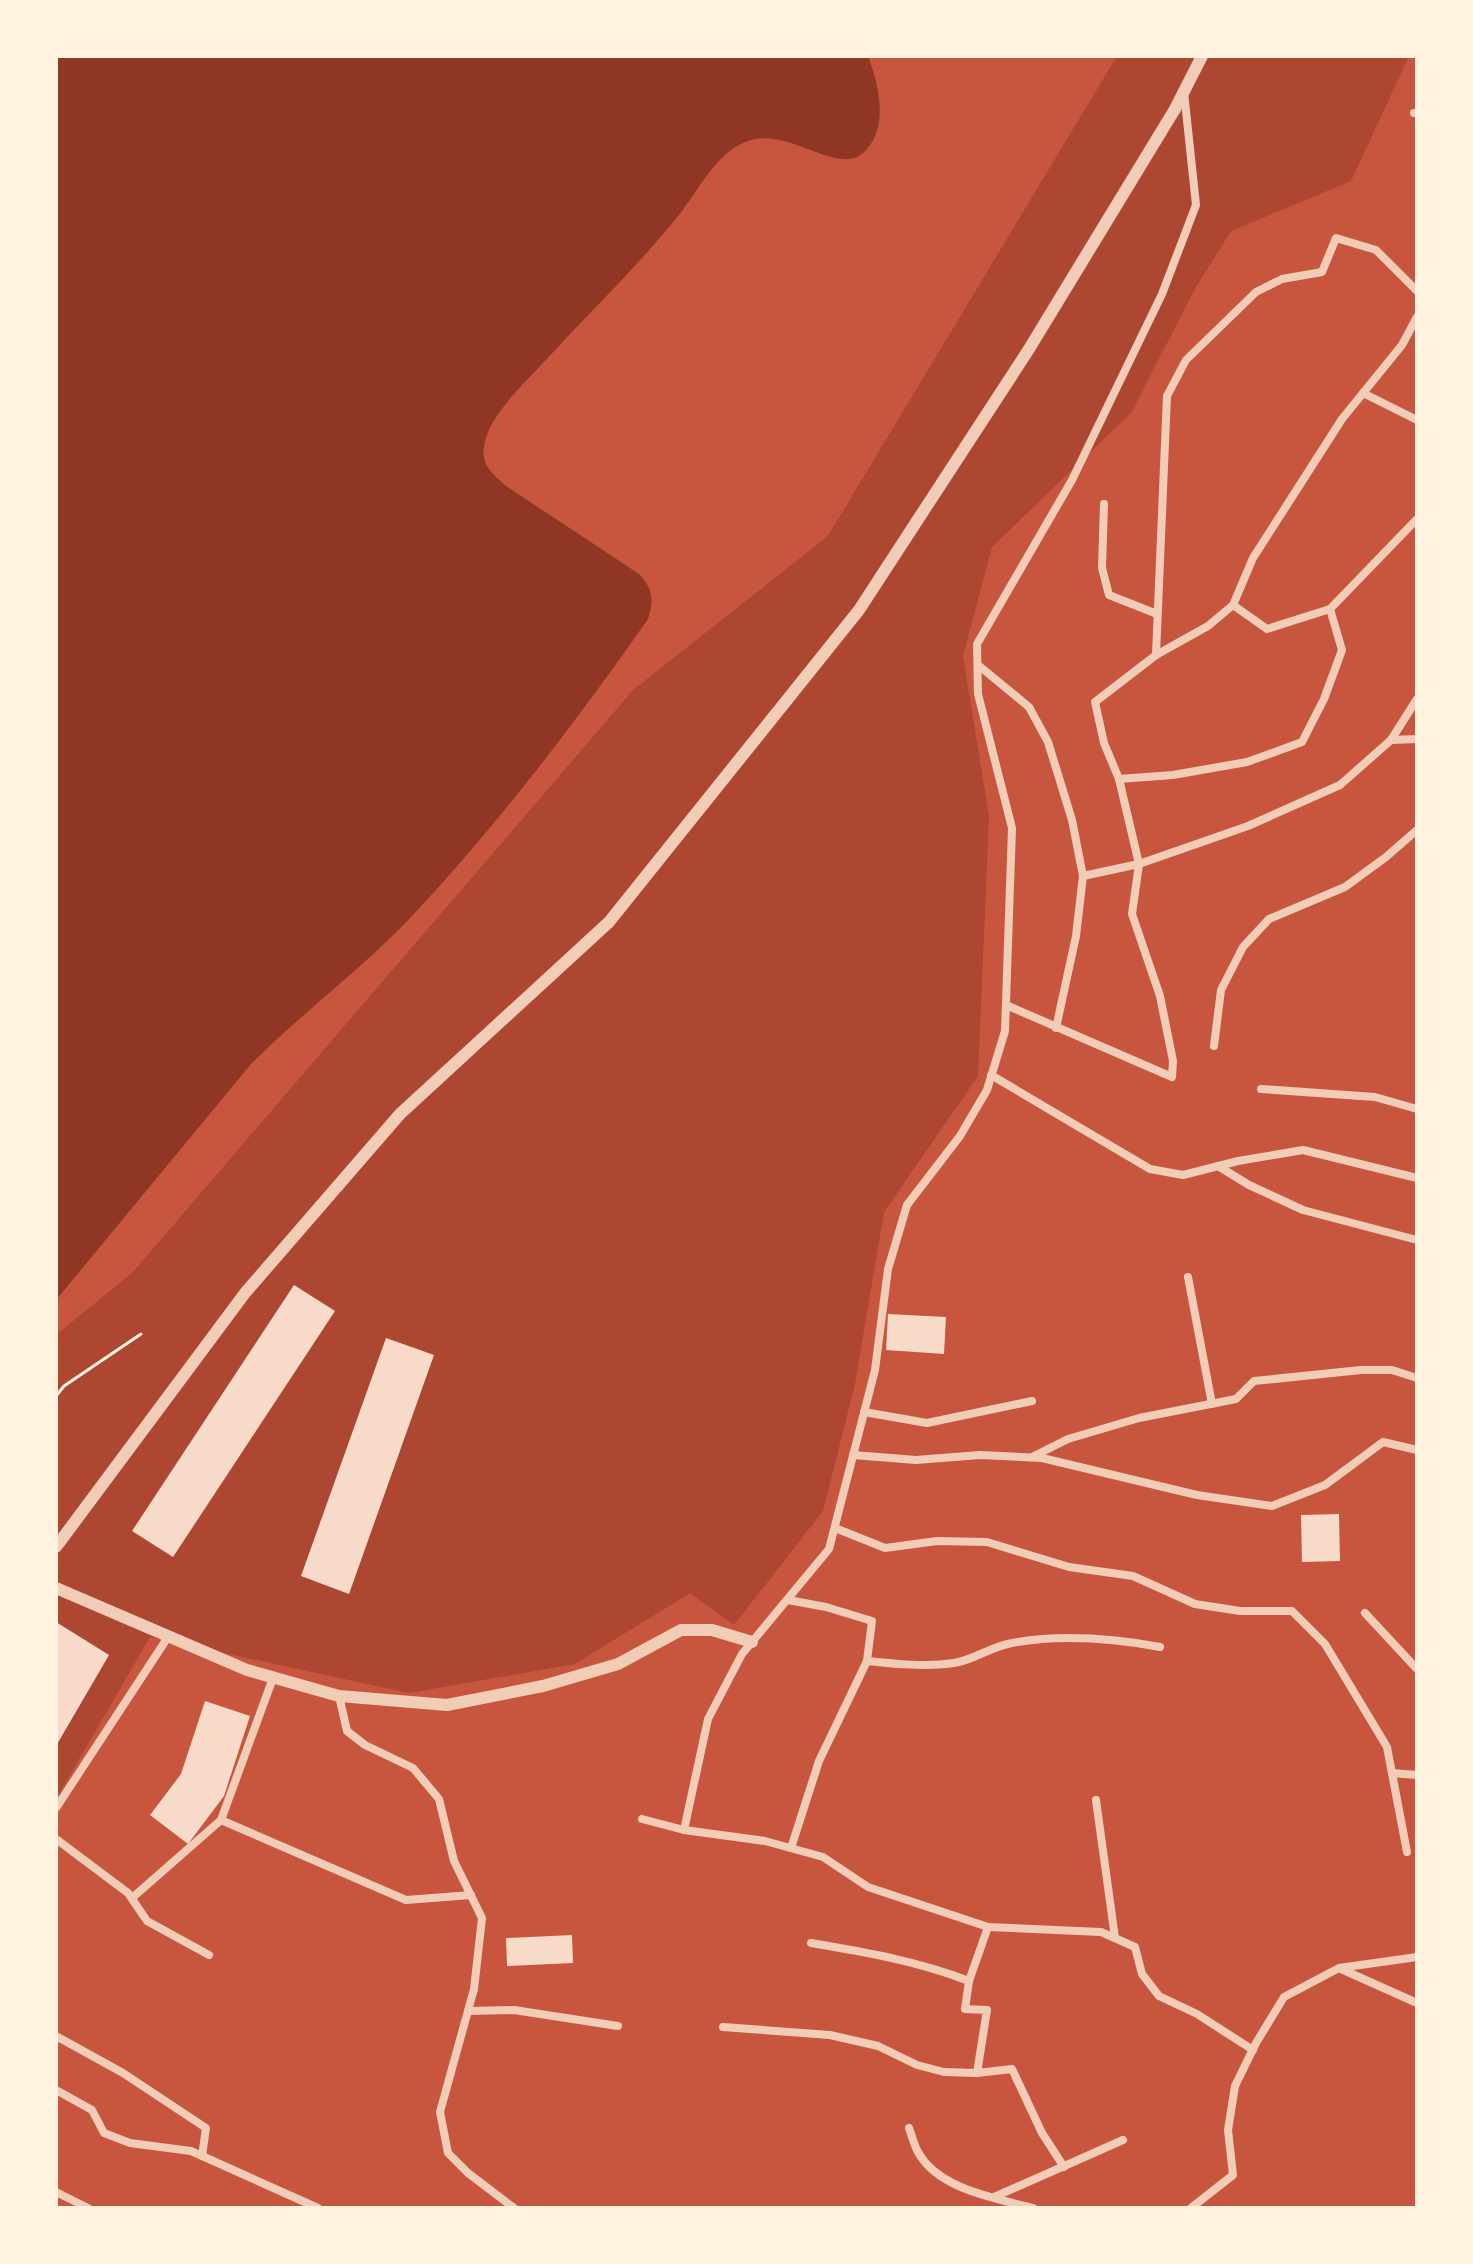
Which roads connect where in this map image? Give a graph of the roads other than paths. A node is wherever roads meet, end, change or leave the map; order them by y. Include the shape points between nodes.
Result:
1 (1202, 56) edge
2 (1184, 92) junction
3 (1417, 291) edge
4 (1417, 317) edge
5 (1363, 393) junction
6 (1417, 420) edge
7 (1104, 504) dead end
8 (1417, 519) edge
9 (1233, 605) junction
10 (1330, 609) junction
11 (1157, 614) junction
12 (1156, 655) junction
13 (978, 665) junction
14 (1417, 699) edge
15 (1417, 739) edge
16 (1391, 740) junction
17 (1119, 779) junction
18 (1417, 830) edge
19 (1139, 864) junction
20 (1083, 876) junction
21 (1006, 1005) junction
22 (1056, 1028) junction
23 (1214, 1046) dead end
24 (991, 1075) junction
25 (1261, 1089) dead end
26 (1417, 1109) edge
27 (1218, 1166) junction
28 (1417, 1178) edge
29 (1417, 1240) edge
30 (1188, 1277) dead end
31 (1417, 1378) edge
32 (1032, 1401) dead end
33 (1212, 1404) junction
34 (864, 1412) junction
35 (1417, 1450) edge
36 (853, 1455) junction
37 (1031, 1458) junction
38 (835, 1528) junction
39 (56, 1547) edge
40 (56, 1588) edge
41 (788, 1600) junction
42 (1365, 1613) dead end
43 (168, 1637) junction
44 (752, 1642) junction
45 (1160, 1647) dead end
46 (867, 1661) junction
47 (1417, 1669) edge
48 (273, 1678) junction
49 (339, 1696) junction
50 (1392, 1773) junction
51 (1417, 1775) edge
52 (1096, 1800) dead end
53 (56, 1808) edge
54 (642, 1819) dead end
55 (221, 1820) junction
56 (684, 1830) junction
57 (56, 1839) edge
58 (791, 1848) junction
59 (1407, 1852) dead end
60 (471, 1895) junction
61 (132, 1898) junction
62 (988, 1927) junction
63 (1115, 1938) junction
64 (811, 1943) dead end
65 (209, 1955) dead end
66 (1417, 1957) edge
67 (1339, 1968) junction
68 (969, 1981) junction
69 (1417, 2003) edge
70 (468, 2011) junction
71 (618, 2026) dead end
72 (723, 2027) dead end
73 (56, 2036) edge
74 (1253, 2050) junction
75 (977, 2073) junction
76 (56, 2090) edge
77 (909, 2128) dead end
78 (1123, 2140) dead end
79 (202, 2156) junction
80 (1064, 2167) junction
81 (56, 2192) edge
82 (994, 2197) junction
83 (88, 2208) edge
84 (318, 2208) edge
85 (514, 2208) edge
86 (1033, 2208) edge
87 (1191, 2208) edge

1 - 2 street
2 - 13 street via 1196,205 1162,294 1072,480 977,644
2 - 39 street via 1029,349 859,610 609,922 400,1114 245,1293
3 - 11 street via 1376,250 1336,238 1322,272 1282,279 1256,292 1186,360 1167,396
4 - 5 street
5 - 6 street
5 - 9 street via 1253,558
7 - 11 street via 1102,568 1109,595
8 - 10 street
9 - 10 street via 1267,629
9 - 12 street
10 - 17 street via 1342,650 1302,742 1247,762
11 - 12 street
12 - 17 street via 1095,702
13 - 20 street via 1029,707 1048,742
13 - 21 street via 978,694 1012,828
14 - 16 street
15 - 16 street
16 - 19 street via 1340,785 1248,826
17 - 19 street
18 - 23 street via 1345,887 1269,919 1243,947 1221,990
19 - 20 street
19 - 22 street via 1132,914 1160,996 1172,1077
20 - 22 street
21 - 22 street
21 - 24 street via 1005,1031
24 - 27 street via 1150,1169 1183,1175
24 - 34 street via 960,1136 907,1205 888,1269
25 - 26 street via 1375,1097
27 - 28 street via 1303,1150
27 - 29 street via 1303,1210
30 - 33 street
31 - 33 street via 1392,1370 1254,1381 1236,1399
32 - 34 street via 927,1423
33 - 37 street via 1068,1439
34 - 36 street
35 - 37 street via 1383,1442 1325,1485 1272,1506
36 - 37 street
36 - 38 street
38 - 41 street via 829,1549
38 - 50 street via 885,1548 987,1542 1069,1567 1133,1576 1195,1604 1292,1611 1325,1644 1387,1747
40 - 43 street
41 - 44 street
41 - 46 street via 872,1621
42 - 47 street
43 - 48 street
43 - 53 street
44 - 49 street via 712,1630 681,1630 618,1664 447,1705
44 - 56 street via 708,1719
45 - 46 street via 1058,1637 1009,1643 955,1663
46 - 58 street via 819,1761
48 - 49 street
48 - 55 street
49 - 60 street via 347,1731 413,1768 439,1799 454,1861
50 - 51 street
50 - 59 street
52 - 63 street
54 - 56 street
55 - 60 street via 406,1900
55 - 61 street
56 - 58 street
57 - 61 street
58 - 62 street via 823,1857 868,1887
60 - 70 street via 482,1918
61 - 65 street via 147,1921
62 - 63 street via 1101,1932
62 - 68 street
63 - 74 street via 1135,1947 1142,1974 1159,1996
64 - 68 street via 905,1960
66 - 67 street
67 - 69 street
67 - 74 street via 1284,1997
68 - 75 street via 965,2009 987,2010
70 - 71 street via 514,2010
70 - 85 street via 440,2112 448,2153
72 - 75 street via 830,2035 878,2046 944,2072
73 - 79 street via 206,2128
74 - 87 street via 1235,2086 1228,2130 1233,2175
75 - 80 street via 1012,2069
76 - 79 street via 92,2110 104,2133
77 - 82 street via 918,2153 941,2178
78 - 80 street
79 - 84 street
80 - 82 street
81 - 83 street
82 - 86 street

